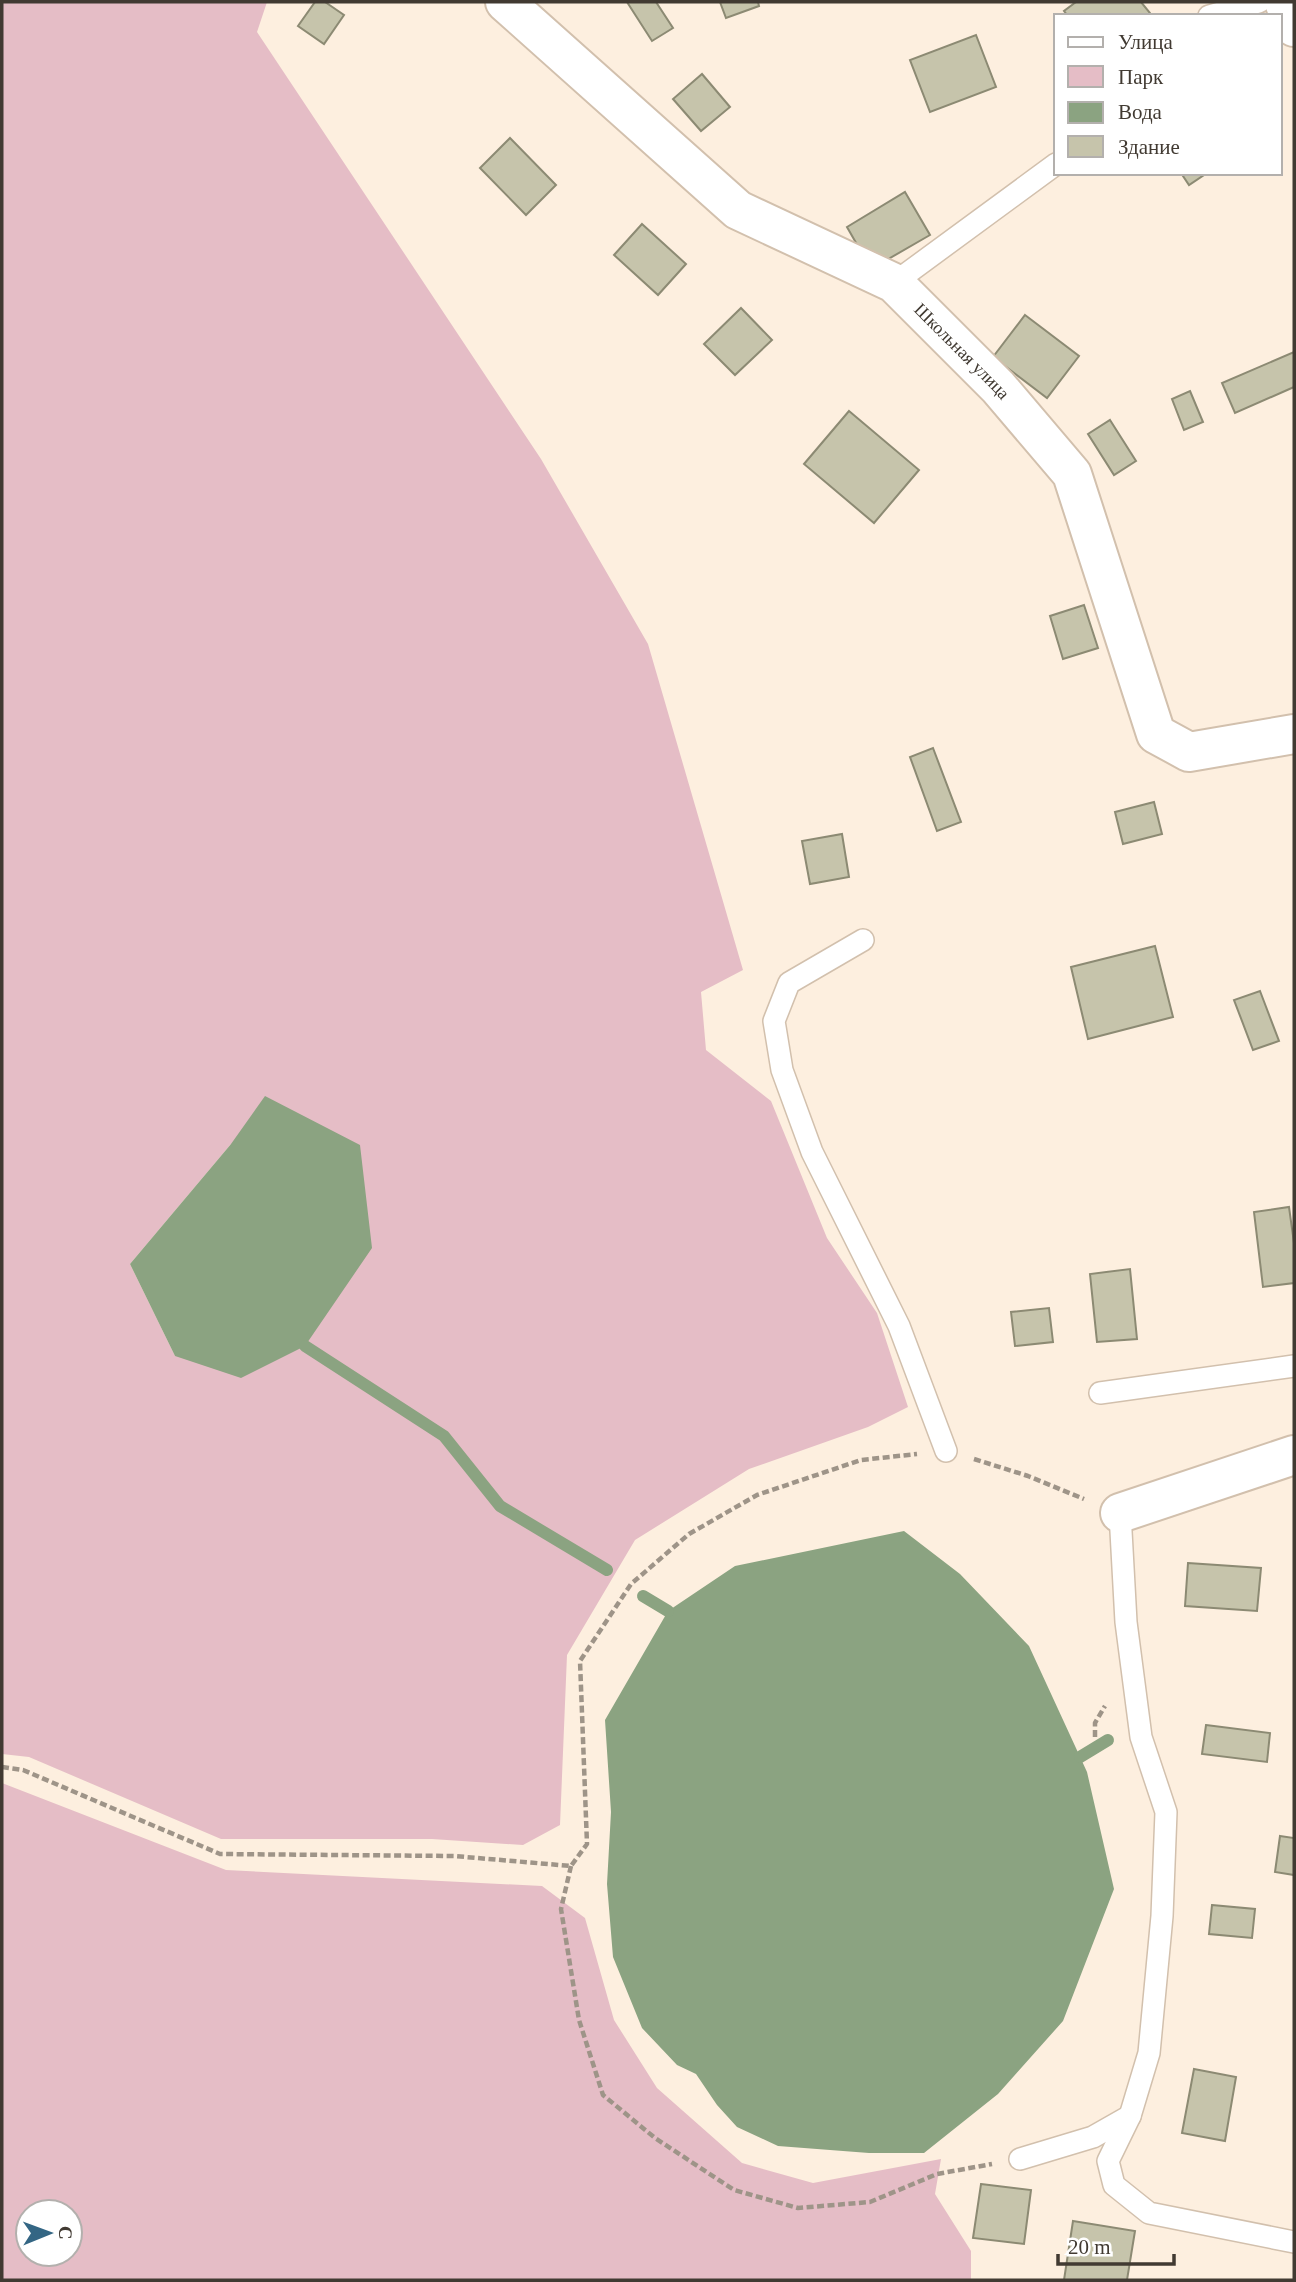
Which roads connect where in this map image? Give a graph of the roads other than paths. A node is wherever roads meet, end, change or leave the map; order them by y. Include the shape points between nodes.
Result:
1 (505, 2) edge
2 (1259, 2) edge
3 (1284, 2) edge
4 (1216, 14) edge
5 (1294, 27) edge
6 (1054, 165) edge
7 (894, 283) junction
8 (1294, 734) edge
9 (863, 940) dead end
10 (1294, 1366) edge
11 (1100, 1393) dead end
12 (946, 1451) road end
13 (1294, 1455) edge
14 (1120, 1513) joint
15 (1130, 2116) junction
16 (1020, 2159) road end
17 (1294, 2242) edge

1 - 7 street, Школьная улица via 738,210
2 - 4 lane
3 - 5 street
6 - 7 lane
7 - 8 street, Школьная улица via 998,387 1072,474 1156,734 1189,752
9 - 12 lane via 789,983 774,1021 780,1058 812,1153 899,1326
10 - 11 lane
13 - 14 street
14 - 15 lane via 1126,1622 1140,1737 1166,1812 1149,2053
15 - 16 lane via 1093,2137
15 - 17 lane via 1108,2161 1114,2185 1149,2213

